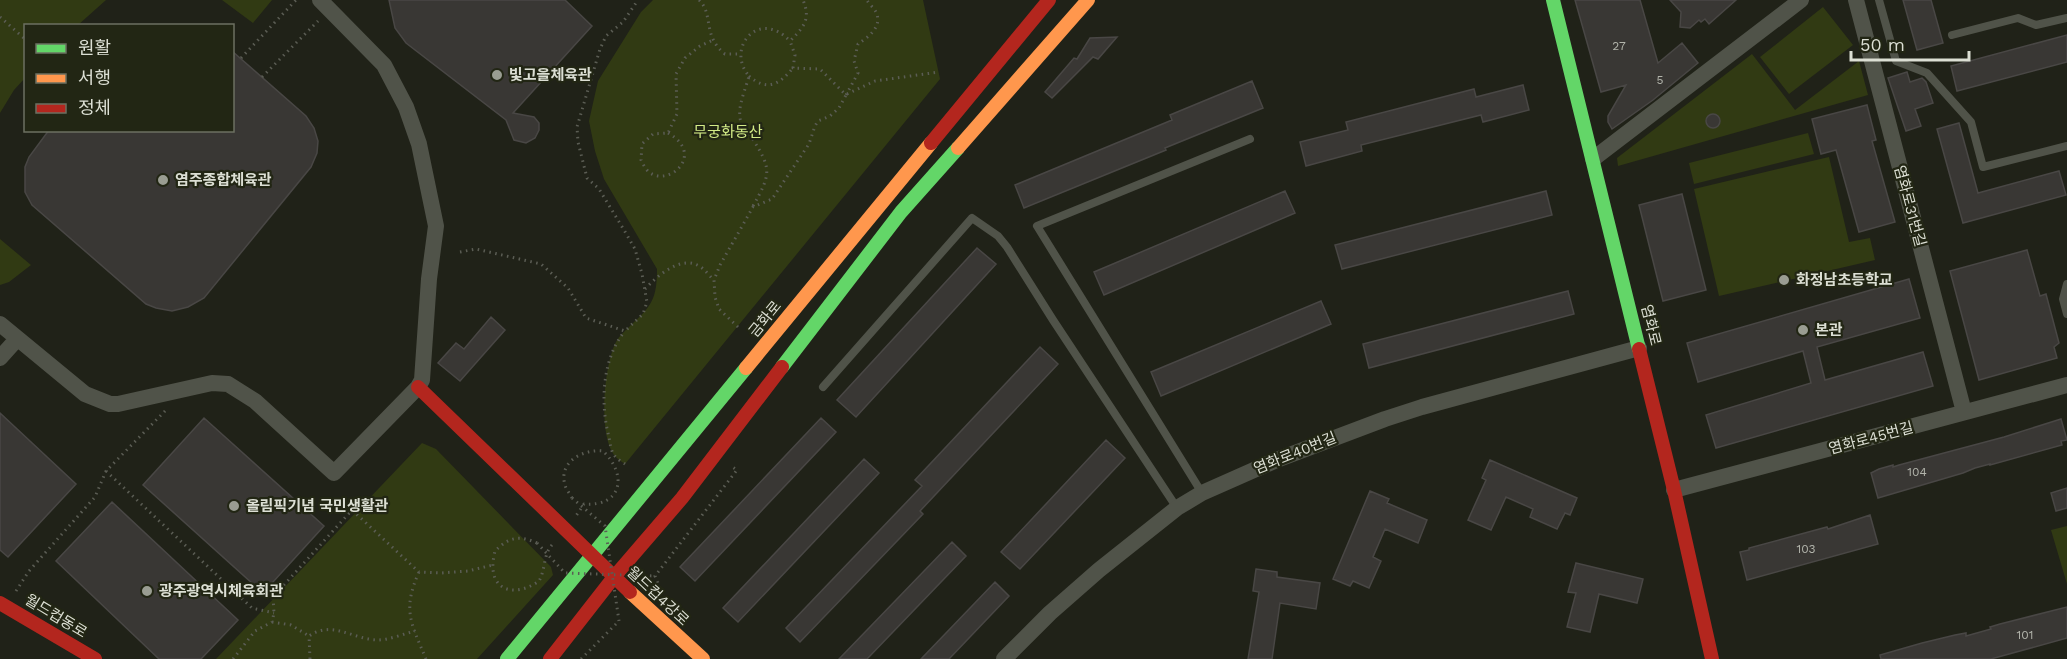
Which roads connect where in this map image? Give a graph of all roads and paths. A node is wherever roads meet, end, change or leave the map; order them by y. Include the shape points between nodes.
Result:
1 (296, 0) edge
2 (320, 0) edge
3 (638, 0) edge
4 (699, 0) edge
5 (803, 0) edge
6 (867, 0) edge
7 (1049, 0) edge
8 (1088, 0) edge
9 (1553, 0) edge
10 (1801, 0) edge
11 (1856, 0) edge
12 (1879, 0) edge
13 (0, 17) edge
14 (320, 18) dead end
15 (2067, 18) edge
16 (1952, 35) dead end
17 (24, 38) edge
18 (713, 40) junction
19 (790, 41) junction
20 (740, 54) junction
21 (241, 58) dead end
22 (793, 68) junction
23 (939, 72) dead end
24 (749, 76) junction
25 (262, 77) dead end
26 (846, 95) junction
27 (668, 133) junction
28 (1250, 139) dead end
29 (2067, 146) edge
30 (1593, 159) junction
31 (753, 207) junction
32 (460, 252) dead end
33 (714, 280) junction
34 (2067, 284) edge
35 (645, 289) junction
36 (2067, 314) edge
37 (0, 324) edge
38 (738, 327) dead end
39 (625, 330) junction
40 (17, 339) junction
41 (1639, 348) junction
42 (0, 358) edge
43 (2067, 385) edge
44 (418, 387) junction
45 (823, 387) dead end
46 (172, 405) dead end
47 (1964, 412) junction
48 (625, 464) dead end
49 (106, 471) junction
50 (724, 474) dead end
51 (1674, 490) junction
52 (1202, 493) junction
53 (1177, 508) junction
54 (566, 532) junction
55 (592, 557) junction
56 (493, 565) junction
57 (419, 572) junction
58 (613, 576) junction
59 (3, 604) edge
60 (274, 613) junction
61 (272, 622) junction
62 (415, 631) junction
63 (309, 636) junction
64 (95, 659) edge
65 (233, 659) edge
66 (310, 659) edge
67 (426, 659) edge
68 (507, 659) edge
69 (550, 659) edge
70 (581, 659) edge
71 (703, 659) edge
72 (1004, 659) edge
73 (1712, 659) edge

1 - 21 path
2 - 44 street via 384,65 406,107 419,144 436,226 422,380
3 - 35 path via 603,42 577,127 587,178 599,189 635,249
4 - 18 path via 706,10
5 - 19 path via 808,12 803,28
6 - 26 path via 876,12 877,23 873,34 858,44 854,61 858,73
7 - 55 main road, 금화로
8 - 58 main road via 901,212 682,498
9 - 30 main road, 염화로
10 - 30 street
11 - 47 street, 염화로31번길
12 - 29 lane via 1896,61 1927,73 1971,122 1983,167
13 - 17 path
14 - 25 path
15 - 16 lane via 2036,25 2018,18
18 - 20 path via 725,54
18 - 27 path via 685,57 676,74 676,114
19 - 20 path via 781,32 763,28 753,32
19 - 22 path via 795,55
20 - 24 path
22 - 24 path via 785,78 765,86
22 - 26 path via 820,69
23 - 26 path via 875,81
24 - 31 path via 739,116 767,171 767,182
26 - 31 path via 839,108 818,121 809,144 772,199
27 - 27 path via 653,134 642,144 640,160 649,172 661,177 672,174 685,156 684,146
28 - 52 lane via 1037,226
30 - 41 main road, 염화로
31 - 33 path
32 - 39 path via 476,249 541,264 568,288 586,318
33 - 35 path via 699,265 684,262 657,276
33 - 38 path via 719,309
34 - 36 lane via 2063,299
35 - 39 path via 647,302 643,314
37 - 40 street
39 - 48 path via 616,342 606,373 604,408 613,454
40 - 42 street
40 - 44 street via 84,394 110,404 212,383 228,384 255,401 334,473
41 - 51 main road, 염화로
41 - 52 street, 염화로40번길 via 1385,419
43 - 47 street, 염화로45번길
44 - 54 main road, 월드컵4강로
45 - 53 lane via 972,218 1007,247
46 - 49 path
47 - 51 street, 염화로45번길
49 - 59 path via 95,497
49 - 60 path via 252,608
50 - 58 path, bridge via 731,465 737,470 655,576
51 - 73 main road, 염화로
52 - 53 street, 염화로40번길
53 - 72 street, 염화로40번길 via 1099,570
54 - 55 main road, 월드컵4강로
54 - 56 path via 548,548 543,575 534,585 521,590 503,586 496,579
54 - 58 path, bridge via 584,504 600,503 612,496 617,487 615,465 603,451 592,450 575,457 567,466 565,486 573,498 605,526
55 - 58 main road, 월드컵4강로
55 - 68 main road, 금화로
56 - 57 path via 441,573
56 - 58 path, bridge via 495,550 508,539 524,537 537,543 565,573
57 - 60 path via 352,510 273,597
57 - 62 path via 411,588 409,615
58 - 69 main road
58 - 70 path, bridge via 619,621
58 - 71 main road, 월드컵4강로
59 - 64 main road, 월드컵동로
60 - 61 path
61 - 63 path via 291,625
61 - 65 path via 255,631
62 - 63 path via 380,640 330,628
62 - 67 path
63 - 66 path

